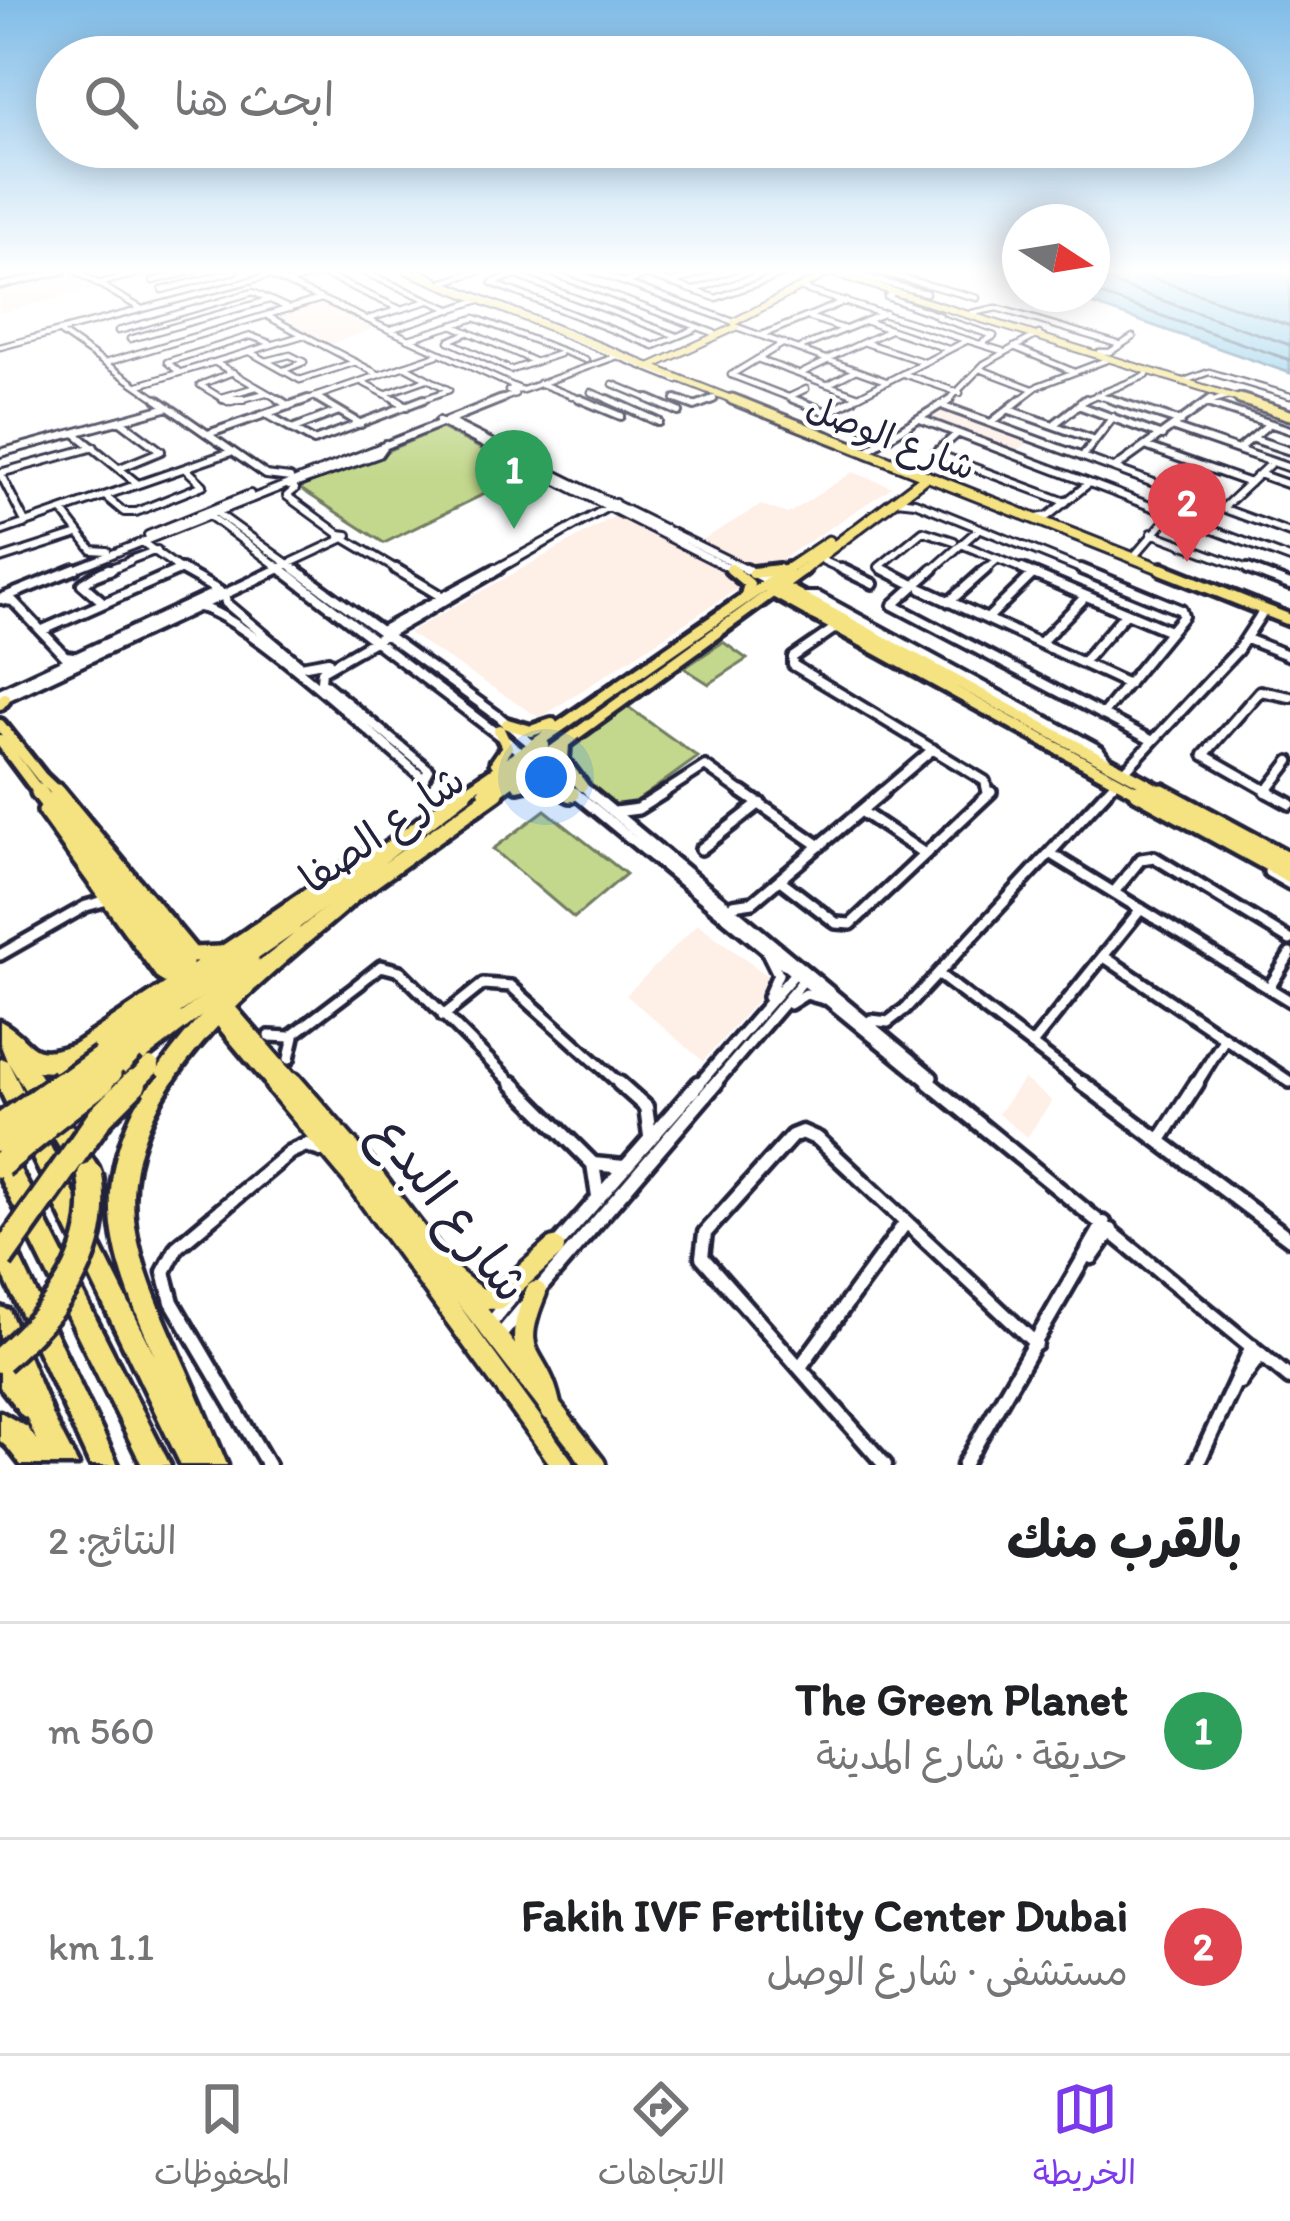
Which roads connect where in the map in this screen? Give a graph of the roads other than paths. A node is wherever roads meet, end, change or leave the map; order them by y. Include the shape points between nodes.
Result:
1 (75, 339) edge
2 (130, 339) edge
3 (183, 339) edge
4 (238, 339) edge
5 (259, 339) edge
6 (287, 339) edge
7 (314, 339) edge
8 (407, 339) edge
9 (453, 339) edge
10 (486, 339) edge
11 (525, 339) edge
12 (575, 339) edge
13 (579, 339) edge
14 (588, 339) edge
15 (636, 339) edge
16 (672, 339) edge
17 (699, 339) edge
18 (705, 339) edge
19 (774, 339) edge
20 (821, 339) edge
21 (872, 339) edge
22 (920, 339) edge
23 (989, 339) edge
24 (1025, 339) edge
25 (1048, 339) edge
26 (1102, 339) edge
27 (1129, 339) edge
28 (968, 340) joint
29 (784, 343) junction
30 (864, 343) junction
31 (272, 344) junction
32 (981, 344) junction
33 (1121, 345) junction
34 (1012, 347) junction
35 (595, 349) junction
36 (799, 349) junction
37 (949, 349) junction
38 (147, 350) junction
39 (249, 351) junction
40 (1004, 351) junction
41 (438, 354) junction
42 (560, 354) junction
43 (1105, 356) junction
44 (615, 357) junction
45 (592, 358) junction
46 (756, 359) junction
47 (828, 359) junction
48 (266, 361) junction
49 (105, 362) junction
50 (215, 362) junction
51 (356, 362) junction
52 (537, 362) junction
53 (575, 362) junction
54 (924, 362) junction
55 (303, 363) junction
56 (652, 365) junction
57 (404, 366) junction
58 (978, 368) junction
59 (283, 370) junction
60 (856, 370) junction
61 (1147, 370) junction
62 (1072, 371) junction
63 (232, 372) junction
64 (180, 373) junction
65 (323, 373) junction
66 (903, 373) junction
67 (799, 374) junction
68 (379, 375) junction
69 (429, 379) junction
70 (677, 380) junction
71 (360, 381) junction
72 (887, 381) junction
73 (1194, 381) junction
74 (548, 382) junction
75 (613, 384) dead end
76 (827, 385) junction
77 (139, 386) junction
78 (256, 387) junction
79 (1033, 388) junction
80 (806, 389) dead end
81 (514, 390) junction
82 (592, 392) dead end
83 (266, 393) junction
84 (960, 393) junction
85 (386, 394) junction
86 (1107, 394) junction
87 (1215, 394) junction
88 (859, 396) junction
89 (1290, 396) edge
90 (315, 397) junction
91 (784, 397) junction
92 (219, 398) junction
93 (645, 398) junction
94 (676, 399) dead end
95 (714, 399) dead end
96 (490, 401) junction
97 (1207, 403) junction
98 (1077, 404) junction
99 (289, 406) junction
100 (407, 406) junction
101 (944, 406) junction
102 (169, 407) junction
103 (625, 407) junction
104 (757, 409) junction
105 (1008, 409) junction
106 (339, 411) junction
107 (680, 412) dead end
108 (826, 413) junction
109 (1286, 413) edge
110 (266, 414) junction
111 (1113, 417) junction
112 (920, 419) junction
113 (441, 420) junction
114 (124, 421) junction
115 (659, 422) dead end
116 (991, 423) junction
117 (362, 424) junction
118 (1272, 424) junction
119 (1053, 425) junction
120 (1177, 425) junction
121 (290, 429) junction
122 (1290, 430) edge
123 (462, 431) junction
124 (78, 433) junction
125 (958, 434) junction
126 (209, 435) junction
127 (1162, 436) junction
128 (890, 437) junction
129 (1252, 438) junction
130 (395, 440) junction
131 (1095, 440) junction
132 (1039, 441) junction
133 (383, 444) junction
134 (1147, 446) junction
135 (94, 447) junction
136 (868, 450) junction
137 (1238, 450) junction
138 (1290, 451) edge
139 (0, 452) edge
140 (227, 453) junction
141 (1016, 455) junction
142 (1082, 457) junction
143 (1272, 462) junction
144 (888, 464) junction
145 (1198, 465) junction
146 (120, 468) junction
147 (1114, 468) junction
148 (1290, 468) edge
149 (184, 469) junction
150 (0, 473) edge
151 (1259, 474) junction
152 (266, 475) junction
153 (923, 476) junction
154 (290, 478) junction
155 (307, 483) junction
156 (1089, 483) junction
157 (1250, 483) junction
158 (140, 485) junction
159 (940, 485) junction
160 (1290, 485) edge
161 (276, 487) junction
162 (1166, 487) junction
163 (263, 488) junction
164 (252, 494) junction
165 (905, 495) junction
166 (106, 497) junction
167 (588, 498) junction
168 (601, 500) junction
169 (240, 502) junction
170 (1066, 502) junction
171 (15, 503) junction
172 (0, 508) edge
173 (1223, 508) junction
174 (612, 510) junction
175 (63, 512) junction
176 (211, 512) junction
177 (944, 514) junction
178 (1171, 514) junction
179 (231, 522) junction
180 (1049, 522) junction
181 (26, 524) junction
182 (221, 525) junction
183 (183, 526) junction
184 (980, 528) junction
185 (923, 531) junction
186 (0, 532) edge
187 (1152, 533) junction
188 (1290, 533) edge
189 (78, 534) junction
190 (148, 535) junction
191 (343, 536) junction
192 (141, 542) junction
193 (957, 542) junction
194 (820, 548) junction
195 (159, 550) junction
196 (1136, 552) junction
197 (147, 553) junction
198 (91, 554) junction
199 (802, 558) junction
200 (0, 559) edge
201 (998, 559) junction
202 (1290, 559) edge
203 (156, 560) dead end
204 (824, 560) dead end
205 (282, 564) junction
206 (182, 568) junction
207 (730, 569) junction
208 (753, 573) junction
209 (1033, 574) junction
210 (92, 576) junction
211 (873, 584) dead end
212 (912, 584) junction
213 (1290, 585) edge
214 (103, 586) dead end
215 (778, 589) junction
216 (922, 589) dead end
217 (20, 590) junction
218 (222, 592) junction
219 (206, 593) junction
220 (1086, 596) junction
221 (0, 598) edge
222 (433, 599) junction
223 (14, 601) junction
224 (744, 601) junction
225 (950, 602) junction
226 (104, 603) junction
227 (199, 607) junction
228 (233, 609) junction
229 (831, 612) junction
230 (1126, 613) junction
231 (221, 615) junction
232 (1262, 616) junction
233 (1288, 617) edge
234 (735, 619) junction
235 (986, 619) junction
236 (838, 626) junction
237 (43, 630) junction
238 (1171, 632) junction
239 (386, 633) junction
240 (852, 633) junction
241 (376, 638) junction
242 (1247, 639) junction
243 (1040, 644) junction
244 (65, 656) junction
245 (82, 656) junction
246 (1290, 656) edge
247 (917, 657) junction
248 (934, 659) junction
249 (1082, 662) junction
250 (328, 663) junction
251 (75, 665) junction
252 (58, 667) junction
253 (1128, 683) junction
254 (615, 688) junction
255 (2, 696) edge
256 (1290, 697) edge
257 (990, 709) junction
258 (1019, 714) junction
259 (0, 715) edge
260 (1102, 715) junction
261 (0, 724) edge
262 (503, 727) junction
263 (0, 740) edge
264 (1153, 741) junction
265 (933, 749) junction
266 (537, 754) junction
267 (1290, 761) edge
268 (1104, 765) junction
269 (1122, 775) junction
270 (479, 781) junction
271 (38, 782) junction
272 (1139, 785) junction
273 (571, 788) junction
274 (1266, 792) junction
275 (760, 803) junction
276 (1290, 804) edge
277 (638, 809) junction
278 (861, 811) junction
279 (613, 812) junction
280 (464, 818) junction
281 (632, 828) junction
282 (407, 832) junction
283 (1235, 843) junction
284 (820, 846) junction
285 (701, 849) dead end
286 (1052, 852) junction
287 (925, 854) junction
288 (1286, 857) edge
289 (1290, 879) edge
290 (780, 880) junction
291 (1114, 892) junction
292 (103, 895) junction
293 (351, 896) junction
294 (753, 902) junction
295 (728, 904) junction
296 (1141, 908) junction
297 (747, 920) junction
298 (292, 925) joint
299 (259, 931) junction
300 (753, 938) junction
301 (1290, 940) edge
302 (1290, 954) edge
303 (0, 955) edge
304 (1103, 956) junction
305 (178, 972) junction
306 (803, 972) junction
307 (940, 972) junction
308 (1269, 988) junction
309 (1290, 1001) edge
310 (767, 1003) junction
311 (904, 1009) junction
312 (227, 1011) junction
313 (843, 1012) junction
314 (441, 1014) junction
315 (866, 1018) junction
316 (770, 1019) junction
317 (0, 1030) edge
318 (299, 1032) junction
319 (870, 1035) junction
320 (269, 1036) dead end
321 (885, 1036) junction
322 (1225, 1039) junction
323 (1033, 1043) junction
324 (289, 1059) dead end
325 (106, 1066) junction
326 (0, 1068) edge
327 (1290, 1082) edge
328 (646, 1107) junction
329 (964, 1107) junction
330 (675, 1109) junction
331 (0, 1127) edge
332 (43, 1130) joint
333 (650, 1138) junction
334 (1160, 1140) junction
335 (0, 1142) edge
336 (0, 1159) edge
337 (593, 1164) junction
338 (626, 1167) junction
339 (364, 1196) junction
340 (598, 1196) junction
341 (906, 1222) junction
342 (1108, 1226) junction
343 (1290, 1239) edge
344 (0, 1242) edge
345 (554, 1248) junction
346 (0, 1259) edge
347 (445, 1273) junction
348 (536, 1292) junction
349 (0, 1319) edge
350 (485, 1342) junction
351 (1036, 1344) junction
352 (1257, 1350) junction
353 (0, 1363) edge
354 (800, 1367) junction
355 (1290, 1378) edge
356 (551, 1412) junction
357 (0, 1425) edge
358 (46, 1431) junction
359 (38, 1465) edge
360 (64, 1465) edge
361 (104, 1465) edge
362 (156, 1465) edge
363 (195, 1465) edge
364 (213, 1465) edge
365 (268, 1465) edge
366 (563, 1465) edge
367 (595, 1465) edge
368 (885, 1465) edge
369 (964, 1465) edge
370 (1197, 1465) edge

1 - 49 street
2 - 38 street
3 - 38 street
4 - 64 street via 167,362
5 - 31 street
6 - 31 street
7 - 51 street
8 - 41 street
9 - 52 street via 515,370
10 - 52 street
11 - 42 street
12 - 35 street
13 - 56 main road, شارع الوصل
14 - 56 main road, شارع الوصل
15 - 16 street via 653,346
17 - 56 main road
18 - 56 main road
19 - 29 street
20 - 36 street
21 - 30 street
22 - 37 street
23 - 32 street
24 - 34 street
25 - 43 main road
26 - 33 street
27 - 33 street
28 - 32 street
28 - 37 street
29 - 36 street
29 - 46 street
30 - 47 street
30 - 54 street
31 - 39 street
32 - 40 street
33 - 43 street
34 - 40 street
34 - 62 street
35 - 44 street
35 - 45 street
36 - 47 street
37 - 54 street
38 - 49 street
39 - 48 street
39 - 50 street
40 - 58 street
41 - 57 street
41 - 81 street
42 - 52 street
42 - 53 street
43 - 61 main road
43 - 62 street
43 - 73 main road
44 - 45 street
44 - 70 street
45 - 53 street
45 - 74 street
46 - 67 street
46 - 91 street via 732,376
47 - 60 street
47 - 67 street
48 - 55 street via 290,355
48 - 59 street
49 - 77 street
50 - 63 street
50 - 64 street
51 - 65 street
51 - 68 street
53 - 81 street
54 - 66 street
55 - 59 street
55 - 65 street
56 - 70 main road, شارع الوصل
56 - 104 main road, شارع الوصل
57 - 68 street
57 - 69 street
58 - 79 street
58 - 84 street
59 - 65 street via 302,380
60 - 72 street
60 - 76 street
61 - 86 street
61 - 87 main road
62 - 79 street
63 - 78 street
63 - 92 street via 200,384
64 - 77 street
66 - 72 street
66 - 84 street
67 - 76 street
68 - 71 street
69 - 85 street
69 - 100 street via 448,390
70 - 104 main road, شارع الوصل
71 - 85 street
71 - 90 street
72 - 88 street
73 - 89 street via 1209,371
73 - 109 main road
74 - 81 street
74 - 103 street via 615,414
75 - 93 street
76 - 88 street
77 - 102 street
78 - 83 street
78 - 92 street
79 - 105 street
80 - 91 street
81 - 96 street
82 - 103 street
83 - 92 street via 232,403
83 - 99 street
84 - 101 street
85 - 100 street
86 - 98 street
86 - 120 street
87 - 97 street
87 - 109 main road
88 - 108 street
90 - 99 street
90 - 106 street
91 - 104 street
91 - 108 street
93 - 103 street
93 - 107 street
94 - 95 street via 695,406
96 - 113 street
96 - 123 street via 458,417
96 - 133 street
97 - 118 street
97 - 120 street
98 - 111 street
98 - 119 street
99 - 110 street
100 - 117 street
101 - 112 street
101 - 116 street
102 - 114 street
102 - 126 street
103 - 115 street
104 - 136 main road, شارع الوصل
104 - 144 main road, شارع الوصل
105 - 116 street
105 - 119 street
106 - 117 street
106 - 121 street
108 - 128 street
109 - 118 street
110 - 121 street
110 - 126 street
111 - 127 street
111 - 131 street
112 - 125 street
112 - 128 street
113 - 123 street
113 - 130 street
113 - 133 street
114 - 124 street
114 - 146 street via 161,452
116 - 132 street
117 - 121 street via 312,441
118 - 122 street
118 - 129 street
119 - 131 street
120 - 127 street
120 - 137 street
123 - 130 street via 436,427
123 - 167 street
123 - 168 street
124 - 135 street
124 - 139 street
125 - 141 street
125 - 170 street via 934,448 937,454
126 - 140 street
127 - 134 street
128 - 136 street
129 - 137 street
129 - 138 street
130 - 133 street
131 - 142 street
132 - 141 street
132 - 142 street
133 - 154 street
133 - 155 street via 379,454
133 - 161 street
134 - 145 street
134 - 147 street
135 - 146 street
135 - 150 street
136 - 153 main road, شارع الوصل
137 - 143 street
140 - 149 street
140 - 152 street
141 - 156 street
142 - 147 street
143 - 148 street
143 - 151 street
144 - 153 main road, شارع الوصل
144 - 165 main road via 908,476
145 - 157 street
145 - 162 street
146 - 158 street
147 - 162 street
149 - 158 street
149 - 166 street via 203,485 131,513
150 - 171 street
151 - 157 street
151 - 160 street
152 - 154 street
152 - 163 street
153 - 159 main road, شارع الوصل
153 - 165 main road, شارع الصفا
153 - 180 main road, شارع الوصل
154 - 163 street
155 - 161 street
155 - 191 street via 287,496
156 - 170 street
156 - 178 street
157 - 173 street
158 - 166 street
159 - 165 main road via 928,482
159 - 180 main road, شارع الوصل
161 - 169 street
162 - 173 street
163 - 164 street
164 - 176 street
164 - 190 street
165 - 177 street
165 - 194 main road, شارع الصفا
165 - 215 main road, شارع الصفا
166 - 175 street
167 - 168 street
167 - 174 street
168 - 174 street
169 - 176 street
169 - 179 street via 228,512
170 - 180 street
171 - 172 street
171 - 181 street
173 - 188 street
174 - 207 street
174 - 208 street
174 - 222 street
174 - 239 street
175 - 181 street
175 - 189 street
176 - 179 street
176 - 182 street
176 - 183 street
176 - 190 street
177 - 184 street
177 - 185 street
178 - 187 street
178 - 202 street
179 - 205 street
180 - 196 main road
180 - 196 main road, شارع الوصل
180 - 232 main road, شارع الوصل
181 - 186 street
182 - 183 street
182 - 205 street
183 - 192 street
184 - 193 street
184 - 238 street via 1182,612
185 - 193 street
185 - 212 street via 879,567
187 - 196 street
187 - 213 street
189 - 198 street
189 - 200 street
190 - 198 street
191 - 205 street
191 - 222 street
192 - 195 street
192 - 217 street
193 - 201 street
193 - 212 street
194 - 199 main road, شارع الصفا
194 - 215 main road
195 - 197 street
195 - 206 street
196 - 233 main road, شارع الوصل
197 - 203 street
197 - 210 street
198 - 221 street
199 - 208 main road via 770,575
199 - 215 main road, شارع الصفا
201 - 209 street
201 - 225 street
204 - 211 street
205 - 218 street
205 - 239 street
205 - 241 street
206 - 219 street
206 - 226 street
207 - 215 street
207 - 224 main road via 749,584
208 - 215 street
209 - 220 street
209 - 235 street
210 - 214 street
210 - 226 street via 82,584
212 - 260 street via 892,603
215 - 224 main road, شارع الصفا
215 - 229 main road
215 - 229 main road
215 - 234 main road, شارع الصفا
215 - 234 main road
215 - 236 main road
215 - 248 street via 818,597
216 - 225 street
217 - 221 street
217 - 223 street
218 - 219 street
218 - 227 street
218 - 228 street
219 - 245 street
220 - 230 street
220 - 243 street
221 - 223 street
222 - 239 street
223 - 237 street
224 - 254 main road, شارع الصفا
225 - 235 street
226 - 237 street
227 - 231 street
227 - 251 street
228 - 231 street
228 - 250 street via 301,666
229 - 247 main road
230 - 238 street
230 - 249 street
231 - 250 street via 417,779 428,777 321,681
232 - 233 main road, شارع الوصل
232 - 242 street
234 - 266 main road, شارع الصفا
235 - 243 street
236 - 240 main road
236 - 265 street via 793,665
237 - 244 street
238 - 253 street
239 - 241 street
239 - 262 street
240 - 257 main road
240 - 268 street via 1084,767
241 - 250 street
241 - 262 street
242 - 246 street
242 - 264 street
243 - 249 street
244 - 245 street
244 - 252 street
245 - 251 street
245 - 252 street
247 - 248 main road
247 - 258 main road
248 - 268 street via 1099,750
249 - 253 street
251 - 255 street
252 - 255 street
253 - 260 street
254 - 262 main road via 541,730
254 - 266 main road
256 - 274 street via 1260,691 1205,758
257 - 258 main road
257 - 268 main road
258 - 268 main road
259 - 261 main road
260 - 264 street
261 - 271 main road
262 - 266 street
262 - 270 main road via 506,751
263 - 271 main road
264 - 269 street
265 - 278 street
265 - 287 street via 991,792
266 - 270 main road, شارع الصفا
266 - 273 street
266 - 273 street
266 - 273 main road via 562,759
266 - 280 main road, شارع الصفا
267 - 274 street
268 - 269 main road
269 - 272 main road
269 - 286 street
270 - 282 main road, شارع الصفا
271 - 292 main road
271 - 305 main road
272 - 283 main road
272 - 288 main road
272 - 289 street via 1148,803
273 - 279 street
273 - 280 main road via 537,778
273 - 300 street via 616,835
274 - 276 street
275 - 277 street via 697,767
275 - 284 street
275 - 285 street
277 - 279 street
277 - 281 street
278 - 284 street
278 - 287 street
279 - 281 street
280 - 293 main road, شارع الصفا
281 - 295 street
282 - 298 main road, شارع الصفا
282 - 299 main road
283 - 288 main road via 1273,862
283 - 289 main road
284 - 290 street
286 - 291 street
286 - 307 street
287 - 290 street via 848,925
290 - 294 street
291 - 296 street
291 - 301 street via 1142,859 1154,857
292 - 303 street
292 - 305 main road
293 - 312 highway
293 - 325 main road, شارع الصفا
294 - 295 street
294 - 297 street
295 - 297 street
296 - 304 street
296 - 308 street
297 - 306 street
298 - 325 highway
299 - 305 highway
299 - 305 main road
300 - 306 street
300 - 310 street via 777,969
302 - 308 street
304 - 322 street
304 - 323 street
305 - 317 highway via 80,1052 53,1062 28,1058
306 - 310 street
306 - 313 street
306 - 315 street
306 - 316 street
307 - 311 street
307 - 323 street
308 - 309 street
310 - 330 street
311 - 315 street via 888,1022
311 - 321 street
312 - 339 main road, شارع البدع
312 - 346 highway, bridge via 101,1116
312 - 347 main road, شارع البدع via 367,1168
312 - 364 highway via 153,1086 130,1136 119,1188 130,1270
313 - 316 street via 806,994
313 - 319 street
314 - 318 street via 405,978 381,971
314 - 328 street via 490,983 512,986
314 - 337 street
315 - 321 street
316 - 348 street
317 - 353 highway, bridge via 90,1174 94,1218 77,1270
318 - 320 street
318 - 324 street
319 - 321 street
319 - 329 street
321 - 329 street
322 - 327 street
322 - 334 street
323 - 334 street
325 - 331 highway, bridge
325 - 332 main road, bridge
325 - 335 main road, bridge
326 - 363 highway
328 - 330 street
328 - 333 street
329 - 342 street
330 - 333 street
332 - 336 highway, bridge
333 - 338 street
334 - 343 street
336 - 362 highway
337 - 338 street
337 - 340 street
338 - 340 street
339 - 350 main road, شارع البدع
339 - 365 street via 320,1149 298,1147 182,1243 165,1267 172,1301
340 - 345 street
341 - 351 street
341 - 354 street
341 - 354 street via 802,1132 705,1234 706,1264
342 - 351 street
342 - 352 street
344 - 361 highway
345 - 347 main road via 489,1301
345 - 350 street
347 - 350 main road, شارع البدع
348 - 350 street
348 - 356 main road via 519,1340
349 - 358 highway
350 - 356 main road, شارع البدع
350 - 366 main road, شارع البدع
351 - 369 street
352 - 355 street
352 - 370 street
353 - 358 highway
354 - 368 street
356 - 367 main road, شارع البدع
357 - 359 highway
358 - 360 highway

